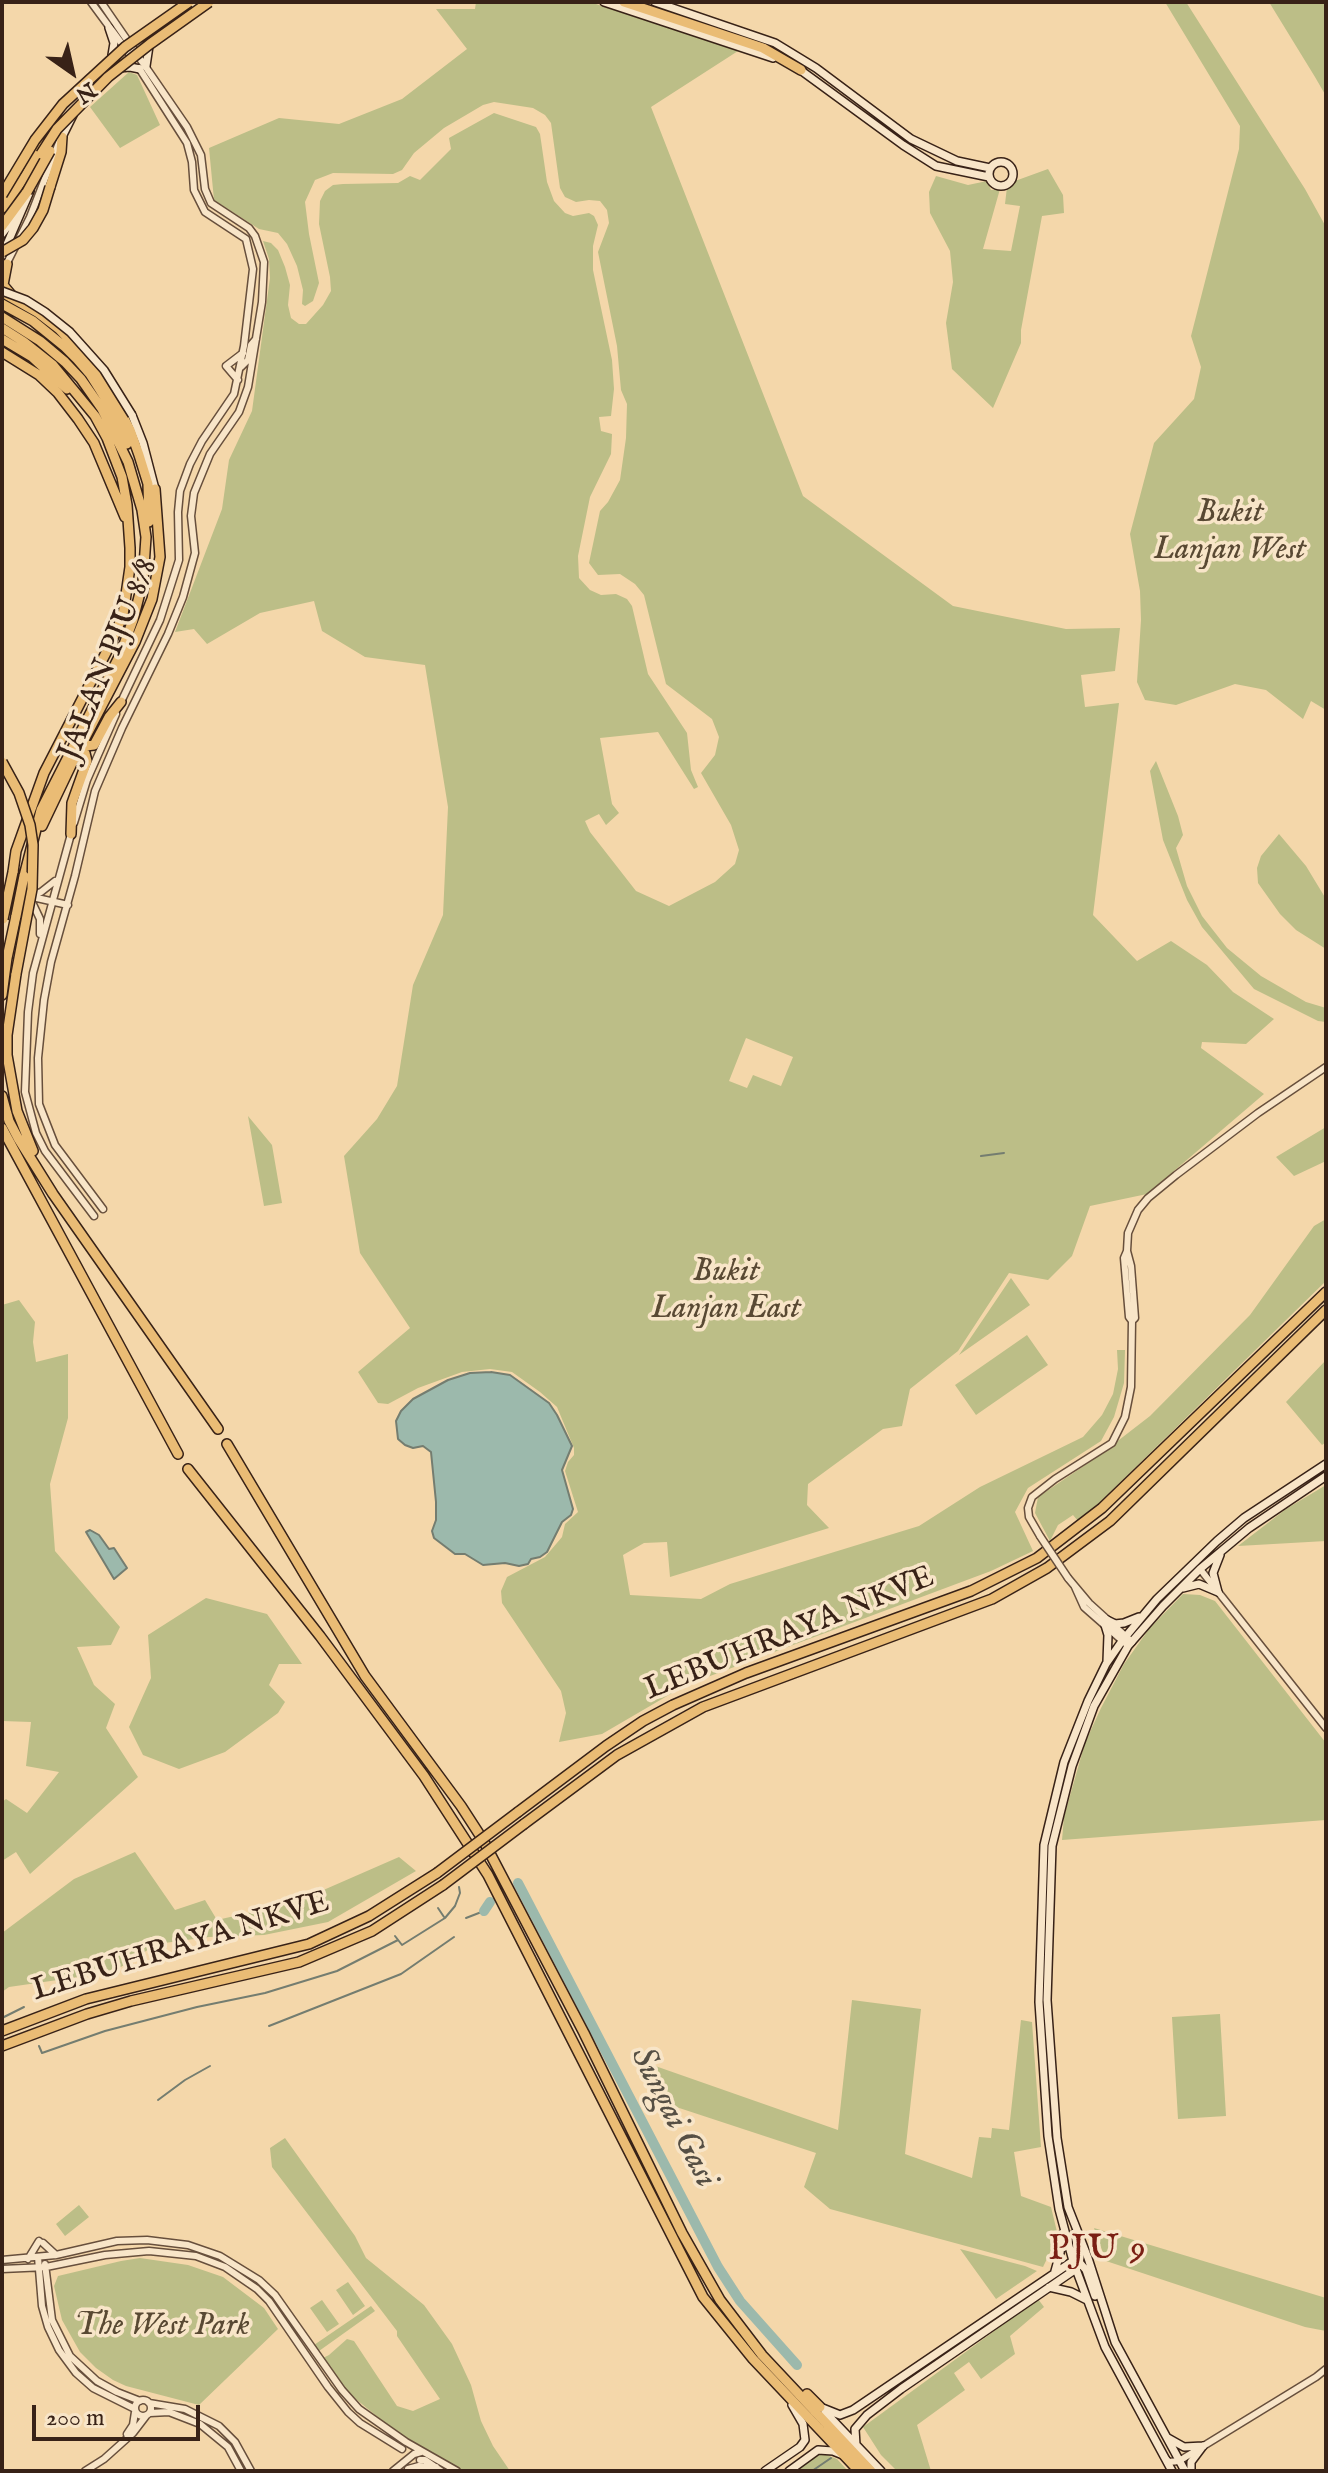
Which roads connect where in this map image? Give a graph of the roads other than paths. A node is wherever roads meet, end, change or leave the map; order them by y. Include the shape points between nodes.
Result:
1 (91, 2) edge
2 (101, 2) edge
3 (190, 2) edge
4 (209, 2) edge
5 (219, 2) edge
6 (604, 2) edge
7 (624, 2) edge
8 (656, 2) edge
9 (109, 28) junction
10 (126, 45) junction
11 (149, 46) junction
12 (112, 55) junction
13 (135, 56) junction
14 (118, 68) junction
15 (143, 68) junction
16 (801, 70) junction
17 (863, 102) junction
18 (857, 110) junction
19 (67, 119) junction
20 (49, 130) junction
21 (62, 137) junction
22 (2, 195) edge
23 (26, 202) junction
24 (2, 211) edge
25 (2, 226) edge
26 (2, 234) edge
27 (3, 261) edge
28 (2, 293) edge
29 (16, 300) junction
30 (2, 304) edge
31 (2, 317) edge
32 (2, 328) edge
33 (2, 339) edge
34 (256, 339) junction
35 (2, 352) edge
36 (243, 353) junction
37 (241, 367) junction
38 (238, 380) junction
39 (248, 387) junction
40 (95, 416) junction
41 (155, 489) joint
42 (138, 493) junction
43 (128, 524) junction
44 (146, 537) junction
45 (109, 693) junction
46 (121, 702) junction
47 (73, 744) junction
48 (2, 762) edge
49 (71, 834) junction
50 (31, 850) junction
51 (58, 878) junction
52 (26, 896) junction
53 (51, 901) junction
54 (2, 905) edge
55 (68, 905) junction
56 (3, 923) edge
57 (41, 940) junction
58 (2, 995) edge
59 (1326, 1067) edge
60 (2, 1096) edge
61 (2, 1128) edge
62 (53, 1194) junction
63 (103, 1209) dead end
64 (94, 1216) dead end
65 (1127, 1251) junction
66 (1131, 1266) junction
67 (1126, 1281) junction
68 (1326, 1292) edge
69 (1133, 1297) junction
70 (1326, 1310) edge
71 (1132, 1321) junction
72 (218, 1429) dead end
73 (227, 1444) dead end
74 (178, 1454) dead end
75 (1326, 1464) edge
76 (188, 1469) dead end
77 (1326, 1476) edge
78 (1223, 1549) junction
79 (1207, 1551) junction
80 (1200, 1569) junction
81 (1182, 1574) junction
82 (1176, 1592) junction
83 (1218, 1592) junction
84 (1144, 1614) junction
85 (1106, 1623) junction
86 (1127, 1642) junction
87 (1106, 1664) junction
88 (1326, 1728) edge
89 (1048, 1968) junction
90 (1040, 2015) junction
91 (2, 2031) edge
92 (2, 2046) edge
93 (1051, 2054) junction
94 (1068, 2207) junction
95 (1063, 2223) junction
96 (56, 2255) junction
97 (42, 2257) junction
98 (28, 2259) junction
99 (2, 2260) edge
100 (228, 2260) junction
101 (63, 2264) junction
102 (1076, 2264) junction
103 (225, 2267) junction
104 (20, 2268) junction
105 (42, 2268) junction
106 (2, 2269) edge
107 (1054, 2273) junction
108 (47, 2278) junction
109 (40, 2286) junction
110 (1049, 2287) junction
111 (1087, 2300) junction
112 (1110, 2327) junction
113 (762, 2355) junction
114 (930, 2364) junction
115 (1326, 2369) edge
116 (782, 2391) junction
117 (140, 2401) junction
118 (149, 2403) junction
119 (820, 2407) junction
120 (135, 2410) junction
121 (148, 2415) junction
122 (1164, 2434) junction
123 (124, 2441) junction
124 (856, 2445) junction
125 (404, 2446) junction
126 (1203, 2446) junction
127 (421, 2456) junction
128 (845, 2456) junction
129 (1164, 2458) junction
130 (1179, 2461) junction
131 (405, 2469) edge
132 (438, 2469) edge
133 (85, 2471) edge
134 (241, 2471) edge
135 (251, 2471) edge
136 (393, 2471) edge
137 (457, 2471) edge
138 (765, 2471) edge
139 (789, 2471) edge
140 (859, 2471) edge
141 (871, 2471) edge
142 (881, 2471) edge
143 (1173, 2471) edge
144 (1188, 2471) edge

1 - 9 street
2 - 10 street
3 - 10 main road
3 - 22 highway, bridge via 125,47 63,104
4 - 19 highway, bridge via 123,64
5 - 11 main road
6 - 16 main road
7 - 16 highway via 732,36
8 - 17 main road via 775,43
9 - 10 street
9 - 12 main road
10 - 12 main road
10 - 13 street, JALAN PJU 8/8
11 - 13 main road
11 - 15 main road
12 - 20 main road via 76,87
13 - 14 main road
13 - 15 street, JALAN PJU 8/8
14 - 15 main road
14 - 21 main road via 80,105
15 - 34 street, JALAN PJU 8/8 via 197,144 211,203 249,228 260,247 264,283
15 - 36 street, JALAN PJU 8/8 via 187,143 194,190 205,212 246,239 253,269
16 - 18 main road
17 - 18 main road
17 - 18 main road via 911,139 989,173 936,166
19 - 24 highway, bridge
19 - 25 highway, bridge
20 - 23 main road
20 - 24 highway
21 - 27 street via 30,217
21 - 27 highway, bridge via 43,210
23 - 26 main road
23 - 27 main road
27 - 29 highway via 3,285
28 - 29 highway
28 - 41 main road, bridge via 45,312 104,370 132,415
29 - 44 highway via 59,329 108,387 148,484
30 - 42 highway via 33,321 77,359 122,432
31 - 42 highway via 40,341 91,391 116,435
32 - 40 highway via 53,365
33 - 40 highway via 32,357
34 - 37 street
34 - 39 street, JALAN PJU 8/8
35 - 43 highway via 39,375 78,419 104,463
36 - 37 street, JALAN PJU 8/8
36 - 38 street via 226,366
37 - 38 street, JALAN PJU 8/8
37 - 39 street
38 - 46 street, JALAN PJU 8/8 via 180,491 179,560 160,620
39 - 55 street, JALAN PJU 8/8 via 194,493 190,575 95,791
40 - 43 highway via 122,477
41 - 45 highway via 160,557 152,599
42 - 44 highway
43 - 56 highway, bridge via 130,567 123,615 44,773 16,851
44 - 47 highway via 133,620
45 - 46 highway via 84,740 86,746 94,745
45 - 47 highway
46 - 49 street, JALAN PJU 8/8 via 87,780
47 - 50 highway via 41,810
48 - 62 highway, bridge via 19,793 33,845 32,889 7,1035 11,1082 26,1137
49 - 50 highway via 72,803 87,761 81,752
49 - 51 street, JALAN PJU 8/8
50 - 58 highway, bridge
51 - 52 street via 47,889
51 - 53 street, JALAN PJU 8/8
52 - 53 street
52 - 57 street via 40,919
53 - 55 street
53 - 57 street, JALAN PJU 8/8
54 - 56 highway, bridge
55 - 63 street, JALAN PJU 8/8 via 42,1014 39,1104 55,1145
57 - 64 street, JALAN PJU 8/8 via 29,999 28,1109 45,1151
59 - 65 street via 1148,1198 1128,1233
60 - 62 highway via 9,1121
61 - 74 highway
62 - 72 highway
65 - 66 street
65 - 67 street
66 - 67 street
66 - 69 street
67 - 69 street
67 - 71 street
68 - 91 highway, LEBUHRAYA NKVE, bridge via 1102,1508 1037,1558 971,1591 673,1705 606,1746 437,1873 377,1911 309,1944 86,1999
69 - 71 street
70 - 92 highway, LEBUHRAYA NKVE, bridge via 1110,1521 1047,1568 992,1599 703,1707 617,1755 388,1922 323,1953 87,2014
71 - 85 street, bridge via 1131,1387 1112,1443 1055,1479 1032,1497 1028,1508 1068,1578
73 - 113 highway via 365,1676 483,1840 700,2267
75 - 79 main road via 1244,1518
76 - 116 highway via 320,1636 463,1836 567,2026 692,2278 715,2314
77 - 78 main road
78 - 80 main road
78 - 83 main road via 1214,1565
79 - 80 street
79 - 81 main road
80 - 81 street
80 - 82 main road
80 - 83 street
81 - 84 main road
82 - 83 main road via 1199,1584
82 - 86 main road
83 - 88 street
84 - 85 main road via 1124,1623
84 - 86 main road
85 - 86 street
85 - 87 main road
86 - 87 main road
86 - 89 main road via 1094,1706 1052,1846
87 - 90 main road via 1064,1762 1044,1845
89 - 90 main road
89 - 93 main road
90 - 93 main road
90 - 95 main road via 1048,2136
93 - 94 main road
94 - 102 main road
94 - 112 main road
95 - 102 main road
95 - 107 main road
96 - 97 street
96 - 98 street via 41,2242
96 - 100 street via 147,2240 188,2245
97 - 98 street
97 - 105 street
98 - 99 street
100 - 103 street
100 - 125 street via 275,2295 342,2390
101 - 103 street via 149,2251 196,2256
101 - 105 street
101 - 108 street
102 - 107 main road
102 - 110 main road
102 - 111 main road
102 - 112 main road via 1086,2270
103 - 125 street via 269,2301 348,2412
104 - 105 street
104 - 106 street
104 - 109 street
105 - 108 street
105 - 109 street
107 - 114 main road
108 - 117 street via 55,2327 75,2362 106,2387
109 - 120 street via 48,2327 70,2366 93,2388
110 - 111 main road
110 - 114 main road
111 - 129 main road via 1105,2347
112 - 122 main road
113 - 119 highway
113 - 141 highway
114 - 119 main road via 845,2414
114 - 124 main road via 860,2422
115 - 126 street
116 - 128 highway
116 - 138 main road via 803,2424 805,2440
117 - 118 street
117 - 120 street
118 - 121 street
118 - 135 street via 177,2407 219,2426
119 - 124 main road
120 - 121 street
120 - 123 street
121 - 123 street
121 - 134 street via 169,2412 200,2424 228,2447
122 - 126 main road via 1176,2445
122 - 130 main road
123 - 133 street
124 - 142 main road
125 - 127 street
125 - 131 street via 399,2455
126 - 130 street
126 - 144 main road
127 - 131 street via 414,2454
127 - 132 street
127 - 137 street
128 - 139 main road via 818,2450
128 - 140 highway
129 - 130 street
129 - 143 main road
130 - 143 street
130 - 144 main road
131 - 132 street
131 - 136 street

